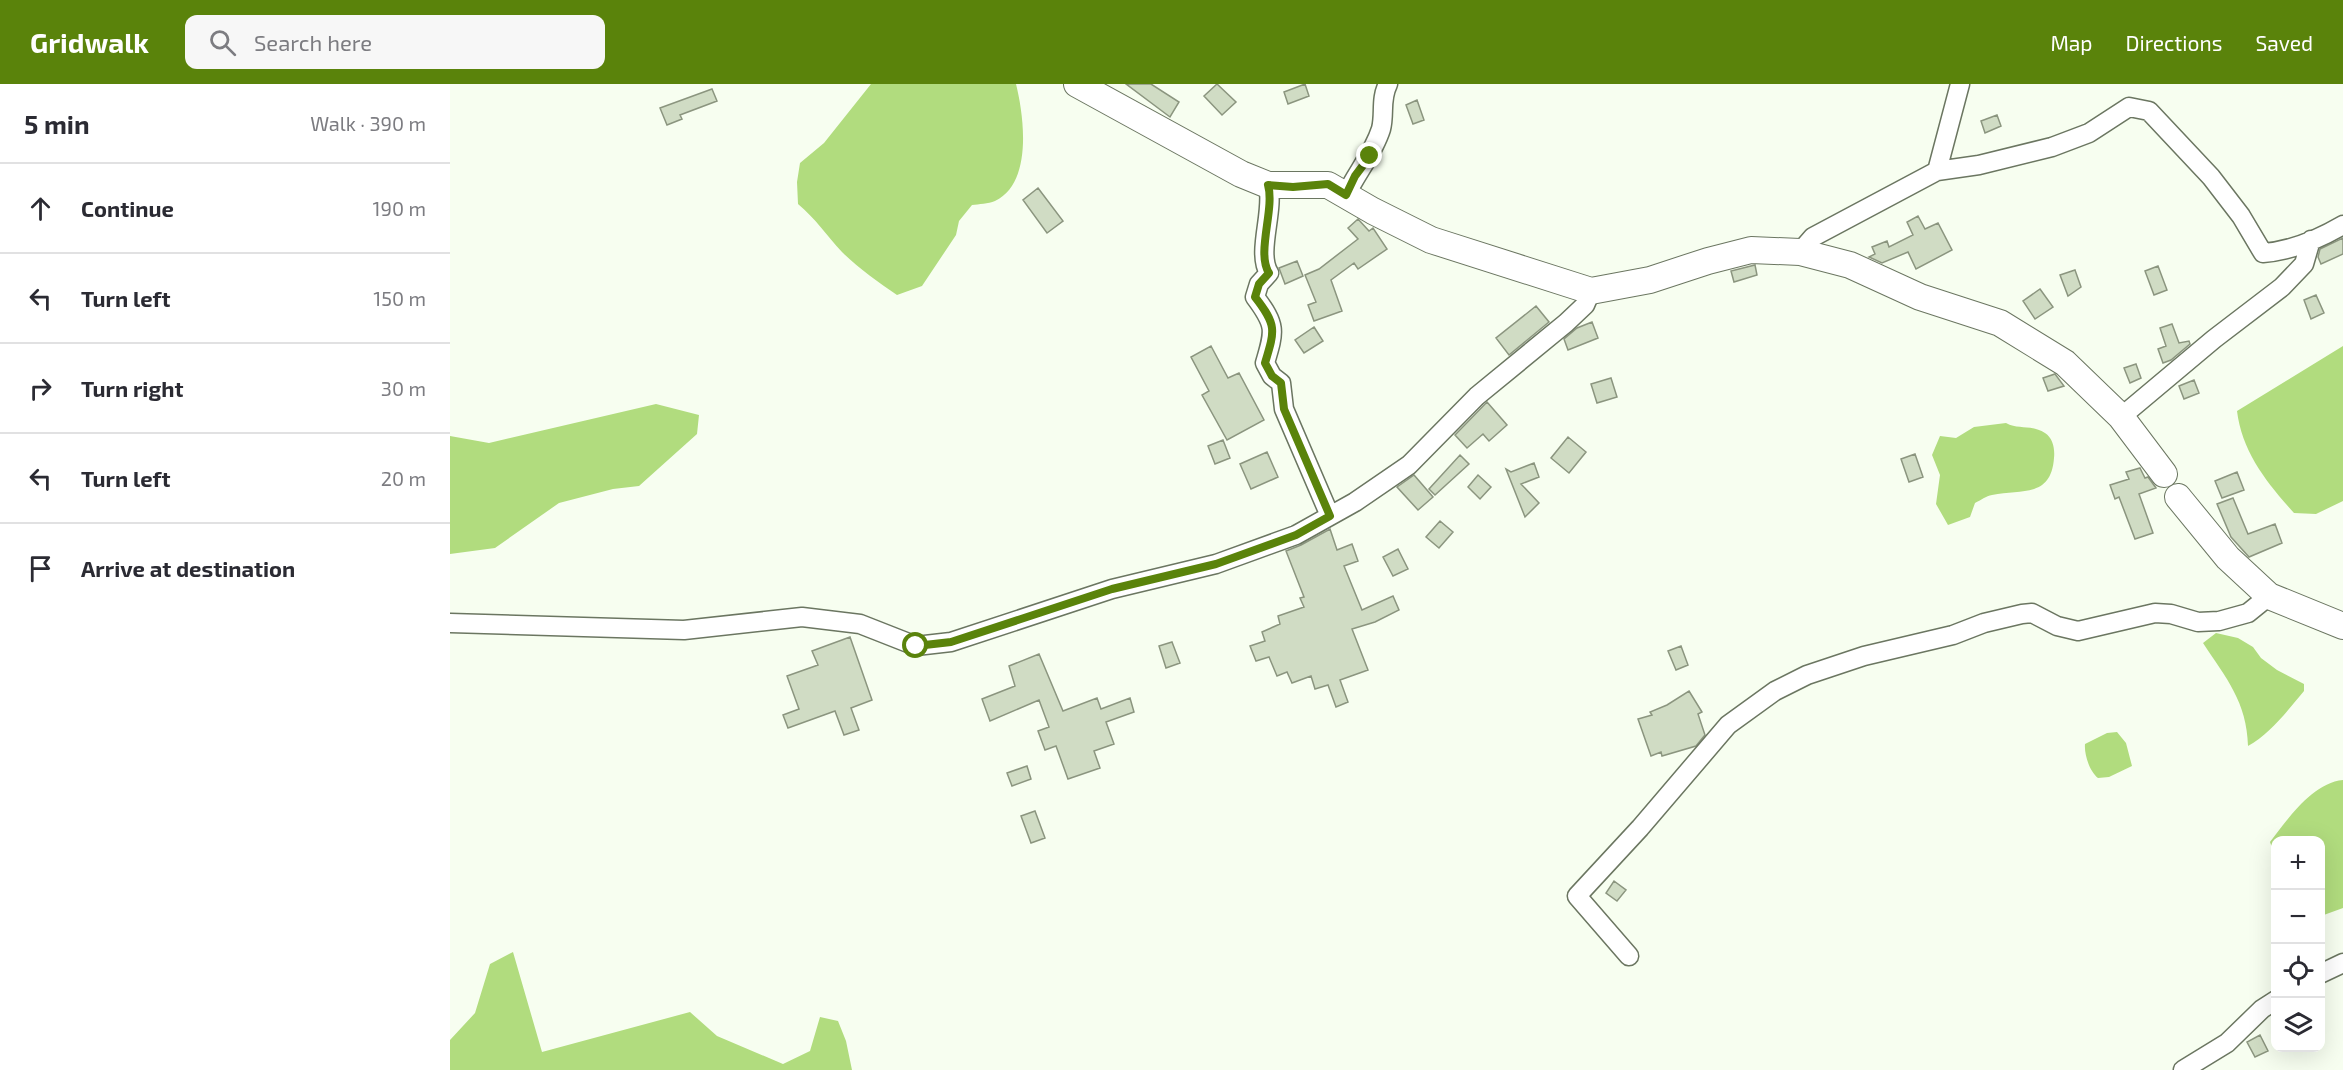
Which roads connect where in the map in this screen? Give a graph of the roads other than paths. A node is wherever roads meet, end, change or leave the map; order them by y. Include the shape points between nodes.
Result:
1 (1077, 84) edge
2 (1388, 84) edge
3 (1960, 84) edge
4 (1937, 171) junction
5 (1268, 185) junction
6 (1346, 195) junction
7 (2343, 225) edge
8 (2311, 240) junction
9 (1800, 252) junction
10 (1591, 291) junction
11 (2121, 417) junction
12 (2164, 474) dead end
13 (2178, 497) dead end
14 (1330, 516) junction
15 (2270, 596) junction
16 (450, 623) edge
17 (2343, 626) edge
18 (1629, 956) dead end
19 (2343, 963) edge
20 (2325, 972) edge
21 (2271, 1003) edge
22 (2183, 1070) edge

1 - 5 street
2 - 6 street via 1383,94 1382,127
3 - 4 street
4 - 8 street via 2052,147 2089,133 2129,107 2149,111 2211,177 2241,216 2263,254
4 - 9 street via 1813,237
5 - 6 street via 1328,184
5 - 14 street via 1271,196 1264,266 1269,273 1259,284 1255,297 1271,319 1272,339 1265,363 1281,383 1284,409
6 - 10 street via 1431,240
7 - 8 street
8 - 11 street via 2304,264 2282,287
9 - 10 street via 1751,250 1650,280
9 - 11 street via 1850,265 1920,297 2000,323 2065,363
10 - 14 street via 1585,305 1477,396 1409,465
11 - 12 street
13 - 15 street via 2228,558
14 - 16 street via 1296,535 1216,564 1112,589 951,642 916,646 860,624 802,616 684,630
15 - 17 street
15 - 18 street via 2248,613 2219,621 2198,622 2155,613 2078,631 2032,613 2022,614 1864,656 1807,675 1775,691 1728,725 1578,896
19 - 20 street
21 - 22 street via 2227,1042

